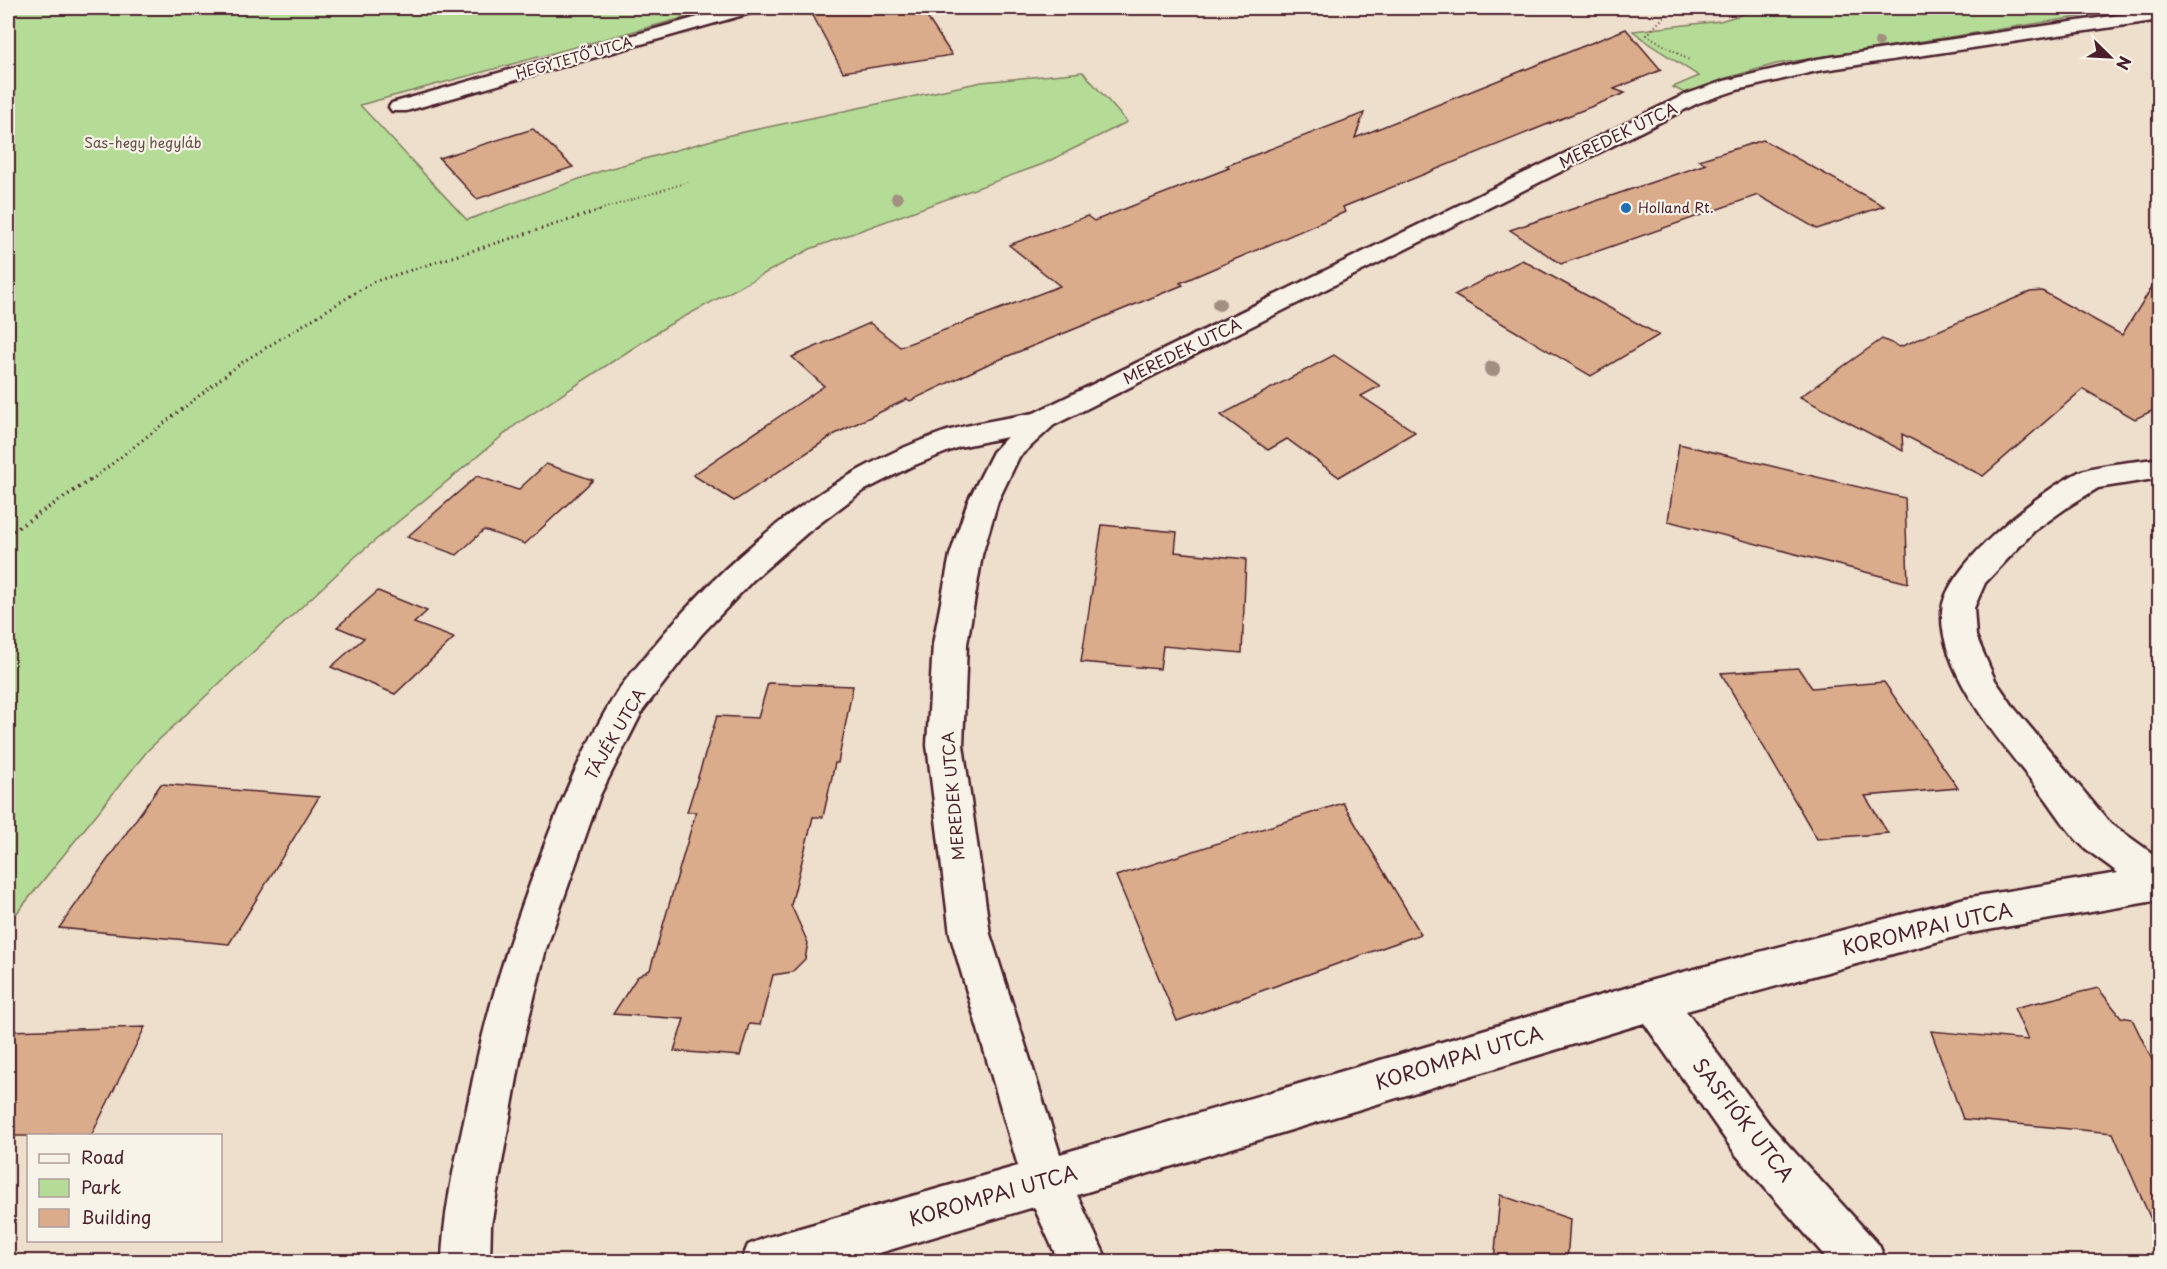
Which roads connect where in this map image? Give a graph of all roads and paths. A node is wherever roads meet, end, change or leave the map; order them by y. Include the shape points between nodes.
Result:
1 (748, 8) edge
2 (1671, 8) edge
3 (2160, 14) edge
4 (1647, 35) dead end
5 (399, 107) dead end
6 (688, 182) dead end
7 (1044, 419) junction
8 (2160, 468) edge
9 (8, 534) edge
10 (2160, 883) edge
11 (1653, 1000) junction
12 (1046, 1181) junction
13 (466, 1262) edge
14 (765, 1262) edge
15 (1083, 1262) edge
16 (1862, 1262) edge

1 - 5 street, HEGYTETŐ UTCA
2 - 4 path
3 - 7 street, MEREDEK UTCA via 1817,65 1731,85 1691,99
6 - 9 path via 373,282 241,363 86,484
7 - 12 street, MEREDEK UTCA via 1007,452 983,501 966,555 950,644 945,745 970,934
7 - 13 street, TÁJÉK UTCA via 952,439 851,485 742,572 689,626 630,701 582,794 526,949 503,1038 467,1225
8 - 10 street via 2090,479 2061,497 2023,524 1972,577 1958,608 1959,636 1981,686 2002,719 2097,835
10 - 11 street, KOROMPAI UTCA via 1965,915
11 - 12 street, KOROMPAI UTCA
11 - 16 street, SASFIÓK UTCA via 1753,1140
12 - 14 street, KOROMPAI UTCA
12 - 15 street, MEREDEK UTCA

